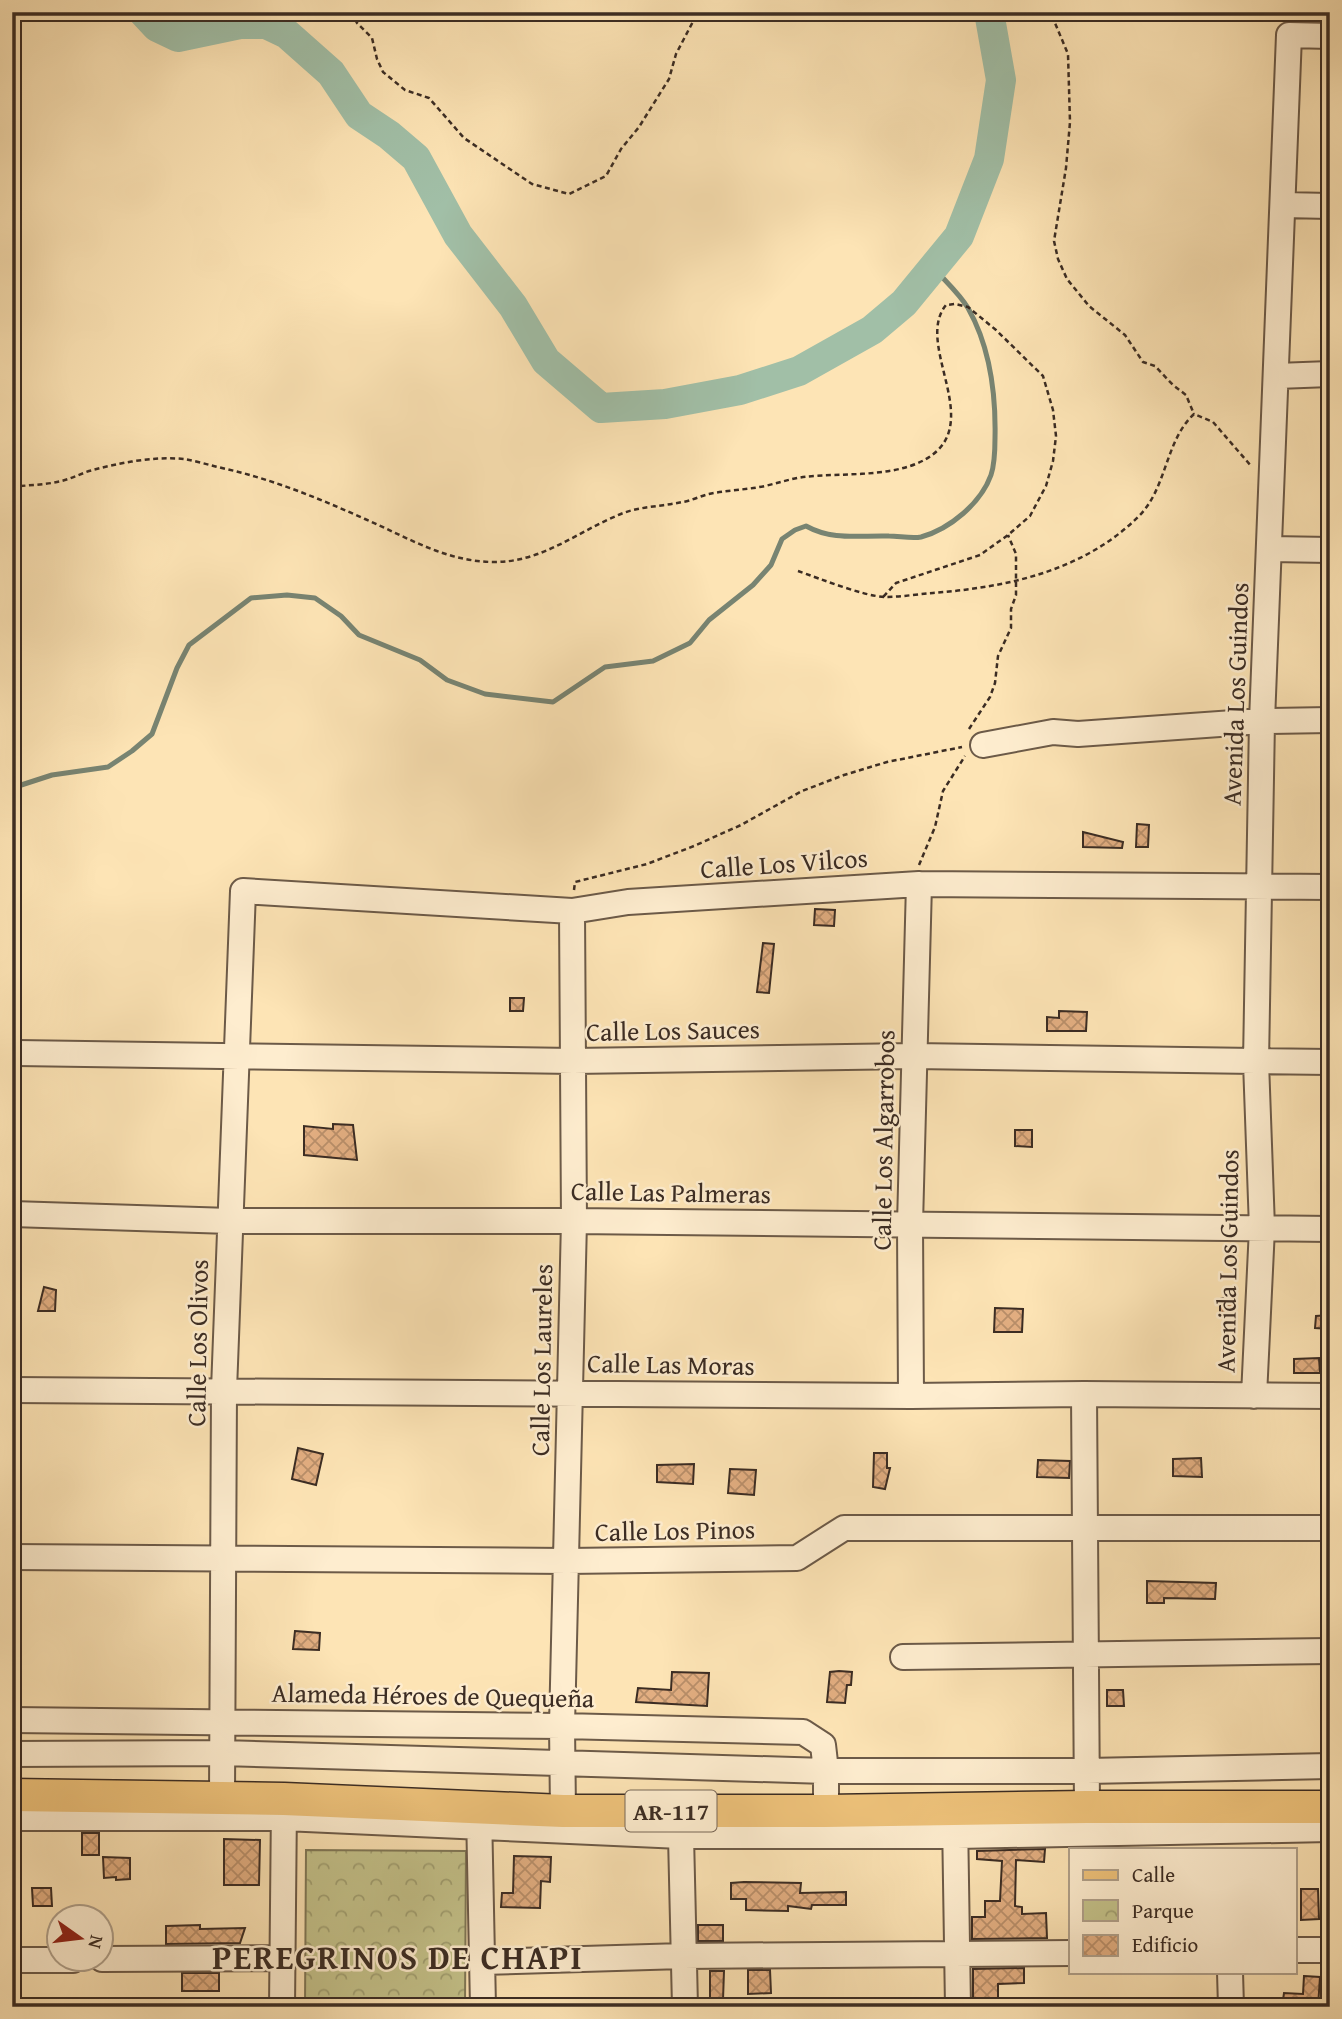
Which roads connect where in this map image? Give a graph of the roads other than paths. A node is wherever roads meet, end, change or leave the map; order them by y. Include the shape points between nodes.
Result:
1 (1330, 37) edge
2 (1283, 205) junction
3 (1330, 206) edge
4 (1330, 374) edge
5 (1277, 376) junction
6 (1271, 549) junction
7 (1330, 550) edge
8 (1330, 720) edge
9 (1262, 721) junction
10 (975, 745) road end
11 (919, 884) junction
12 (1259, 887) junction
13 (1330, 887) edge
14 (243, 891) joint
15 (572, 911) junction
16 (17, 1053) dead end
17 (237, 1056) junction
18 (914, 1056) junction
19 (573, 1062) junction
20 (1256, 1062) junction
21 (1330, 1062) edge
22 (12, 1214) edge
23 (230, 1221) junction
24 (574, 1221) junction
25 (910, 1224) junction
26 (1262, 1228) junction
27 (1330, 1229) edge
28 (224, 1390) junction
29 (12, 1391) edge
30 (570, 1393) junction
31 (1084, 1394) junction
32 (911, 1396) junction
33 (1254, 1396) junction
34 (1330, 1396) edge
35 (1086, 1528) junction
36 (1330, 1528) edge
37 (12, 1557) edge
38 (224, 1557) junction
39 (567, 1561) junction
40 (1330, 1651) edge
41 (1087, 1655) junction
42 (903, 1657) dead end
43 (12, 1720) edge
44 (222, 1722) junction
45 (562, 1726) junction
46 (222, 1753) junction
47 (12, 1754) edge
48 (564, 1763) junction
49 (1330, 1766) edge
50 (826, 1771) junction
51 (1087, 1772) junction
52 (12, 1794) edge
53 (222, 1798) junction
54 (1087, 1807) junction
55 (1330, 1807) edge
56 (284, 1809) junction
57 (563, 1811) junction
58 (826, 1811) junction
59 (480, 1817) junction
60 (12, 1818) edge
61 (956, 1822) junction
62 (1226, 1829) edge
63 (1330, 1829) edge
64 (681, 1836) junction
65 (1330, 1950) edge
66 (1296, 1951) edge
67 (1069, 1953) edge
68 (957, 1954) junction
69 (683, 1956) junction
70 (282, 1958) junction
71 (46, 1959) edge
72 (116, 1959) edge
73 (12, 1960) edge
74 (482, 1962) junction
75 (1230, 1974) edge
76 (282, 2007) edge
77 (483, 2007) edge
78 (685, 2007) edge
79 (958, 2007) edge
80 (1231, 2007) edge

1 - 2 street, Avenida Los Guindos via 1289,34
2 - 3 street
2 - 5 street, Avenida Los Guindos
4 - 5 street
5 - 6 street, Avenida Los Guindos
6 - 7 street
6 - 9 street, Avenida Los Guindos
8 - 9 street
9 - 10 street via 1054,732
9 - 12 street, Avenida Los Guindos
11 - 12 street, Calle Los Vilcos
11 - 15 street, Calle Los Vilcos via 628,902
11 - 18 street, Calle Los Algarrobos
12 - 13 street, Calle Los Vilcos
12 - 20 street, Avenida Los Guindos
14 - 15 street, Calle Los Vilcos
14 - 17 street, Calle Los Olivos
15 - 19 street, Calle Los Laureles
16 - 17 street, Calle Los Sauces
17 - 19 street, Calle Los Sauces
17 - 23 street, Calle Los Olivos
18 - 19 street, Calle Los Sauces
18 - 20 street, Calle Los Sauces
18 - 25 street, Calle Los Algarrobos
19 - 24 street, Calle Los Laureles
20 - 21 street, Calle Los Sauces
20 - 26 street, Avenida Los Guindos
22 - 23 street, Calle Las Palmeras
23 - 24 street, Calle Las Palmeras
23 - 28 street, Calle Los Olivos
24 - 25 street, Calle Las Palmeras
24 - 30 street, Calle Los Laureles
25 - 26 street, Calle Las Palmeras
25 - 32 street, Calle Los Algarrobos
26 - 27 street, Calle Las Palmeras
26 - 33 street, Avenida Los Guindos
28 - 29 street, Calle Las Moras
28 - 30 street, Calle Las Moras
28 - 38 street, Calle Los Olivos
30 - 32 street, Calle Las Moras
30 - 39 street, Calle Los Laureles
31 - 32 street, Calle Las Moras
31 - 33 street, Calle Las Moras
31 - 35 street
33 - 34 street, Calle Las Moras
35 - 36 street, Calle Los Pinos
35 - 39 street, Calle Los Pinos via 844,1528 797,1558
35 - 41 street
37 - 38 street, Calle Los Pinos
38 - 39 street, Calle Los Pinos
38 - 44 street, Calle Los Olivos
39 - 45 street, Calle Los Laureles
40 - 41 street
41 - 42 street
41 - 51 street
43 - 44 street, Alameda Héroes de Quequeña
44 - 45 street, Alameda Héroes de Quequeña
44 - 46 street, Calle Los Olivos
45 - 48 street, Calle Los Laureles
45 - 50 street, Alameda Héroes de Quequeña via 803,1732 823,1745
46 - 47 street
46 - 48 street
46 - 53 street, Calle Los Olivos
48 - 50 street
48 - 57 street, Calle Los Laureles
49 - 51 street
50 - 51 street
50 - 58 street, Alameda Héroes de Quequeña
51 - 54 street
52 - 53 main road, AR-117
53 - 56 main road, AR-117
54 - 61 main road, AR-117
54 - 62 main road, AR-117
55 - 62 main road, AR-117
56 - 59 main road, AR-117
56 - 60 street
56 - 70 street
57 - 58 main road, AR-117
57 - 59 main road, AR-117
58 - 61 main road, AR-117
59 - 64 street
59 - 74 street
61 - 62 street
61 - 64 street
61 - 68 street
62 - 63 street
64 - 69 street
65 - 66 street
67 - 68 street
68 - 69 street
68 - 79 street
69 - 74 street
69 - 78 street
70 - 72 street
70 - 76 street
71 - 73 street
74 - 77 street
75 - 80 street

